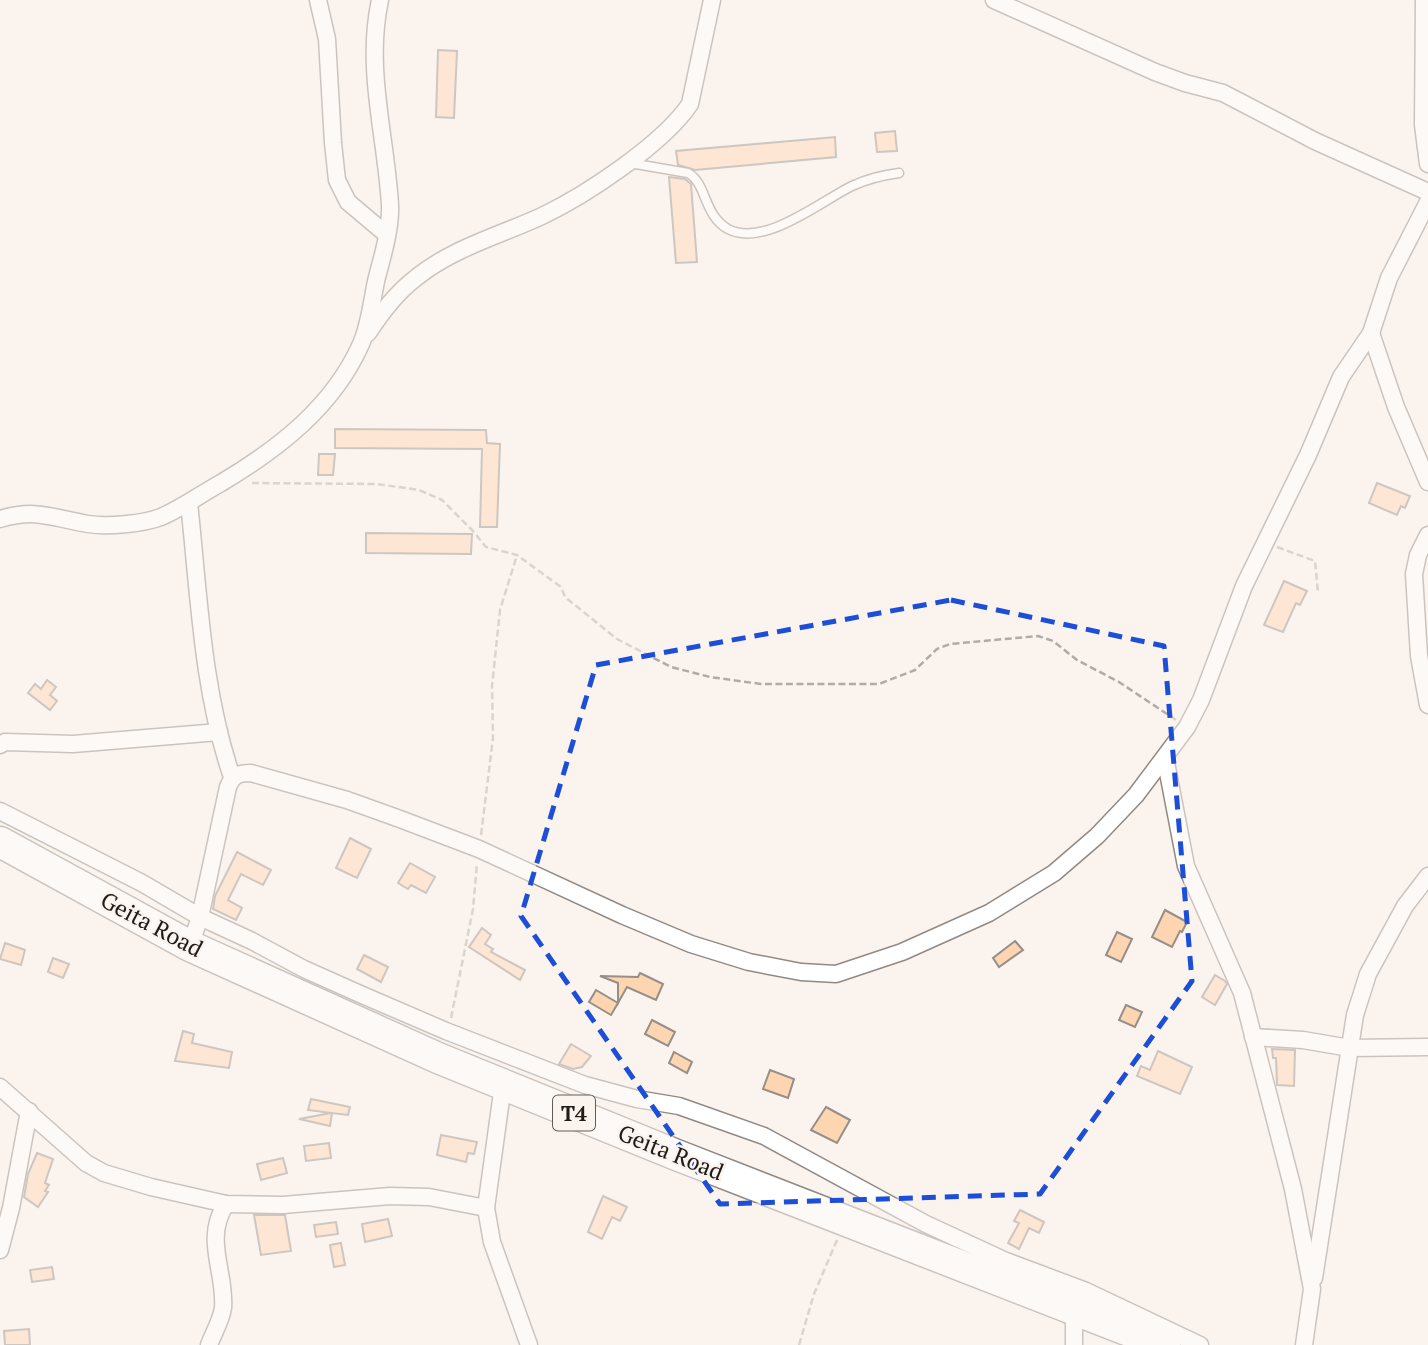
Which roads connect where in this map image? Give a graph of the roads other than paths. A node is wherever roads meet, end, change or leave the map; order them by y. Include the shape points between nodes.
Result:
1 (318, 0) edge
2 (380, 0) edge
3 (712, 0) edge
4 (1424, 0) edge
5 (1002, 2) edge
6 (627, 163) junction
7 (1428, 164) edge
8 (899, 173) dead end
9 (1428, 192) edge
10 (1428, 202) edge
11 (386, 234) junction
12 (1371, 333) junction
13 (362, 343) junction
14 (1428, 482) edge
15 (188, 503) junction
16 (0, 519) edge
17 (1428, 535) edge
18 (1428, 705) edge
19 (219, 732) junction
20 (0, 746) edge
21 (1165, 757) junction
22 (232, 777) junction
23 (0, 811) edge
24 (0, 842) edge
25 (1428, 876) edge
26 (200, 916) junction
27 (190, 946) junction
28 (1253, 1037) junction
29 (1428, 1047) edge
30 (1350, 1048) junction
31 (503, 1086) junction
32 (0, 1087) edge
33 (29, 1111) junction
34 (226, 1205) junction
35 (486, 1208) junction
36 (0, 1250) edge
37 (1312, 1289) junction
38 (1074, 1310) junction
39 (209, 1345) edge
40 (529, 1345) edge
41 (1074, 1345) edge
42 (1165, 1345) edge
43 (1200, 1345) edge
44 (1304, 1345) edge

1 - 11 street via 327,39 338,180 348,202
2 - 11 street via 373,35 374,74 390,209
3 - 6 street via 690,104 681,118
4 - 7 street via 1423,125
5 - 9 street via 1155,72 1223,93
6 - 8 lane via 695,176 710,212 729,229 758,233 778,227 854,185
6 - 13 street via 544,215 467,248 417,276 388,303
10 - 12 street via 1389,278
11 - 13 street
12 - 14 street
12 - 21 street via 1341,377 1234,611 1201,700
13 - 15 street via 312,417 244,470
15 - 16 street via 159,518 104,525 25,513
15 - 19 street
17 - 18 street via 1414,574 1419,656
19 - 20 street via 83,744 5,742
19 - 22 street
21 - 22 street via 1097,836 1026,892 902,952 836,974 749,962 622,915 479,849 390,815 251,773
21 - 28 street via 1186,866 1242,993
22 - 26 street
23 - 26 street
24 - 27 highway, Geita Road / T4
25 - 30 street via 1405,906 1368,974
26 - 27 street
26 - 43 street via 304,969 446,1031 585,1085 679,1106 764,1136 926,1224
27 - 31 highway, Geita Road / T4
28 - 30 street
28 - 37 street via 1293,1189
29 - 30 street
30 - 37 street
31 - 35 street
31 - 38 highway, Geita Road / T4
32 - 33 street
33 - 34 street via 72,1153 104,1173
33 - 36 street
34 - 35 street via 403,1196
34 - 39 street via 217,1218 215,1233 222,1312
35 - 40 street via 492,1242
37 - 44 street
38 - 41 street
38 - 42 highway, Geita Road / T4

